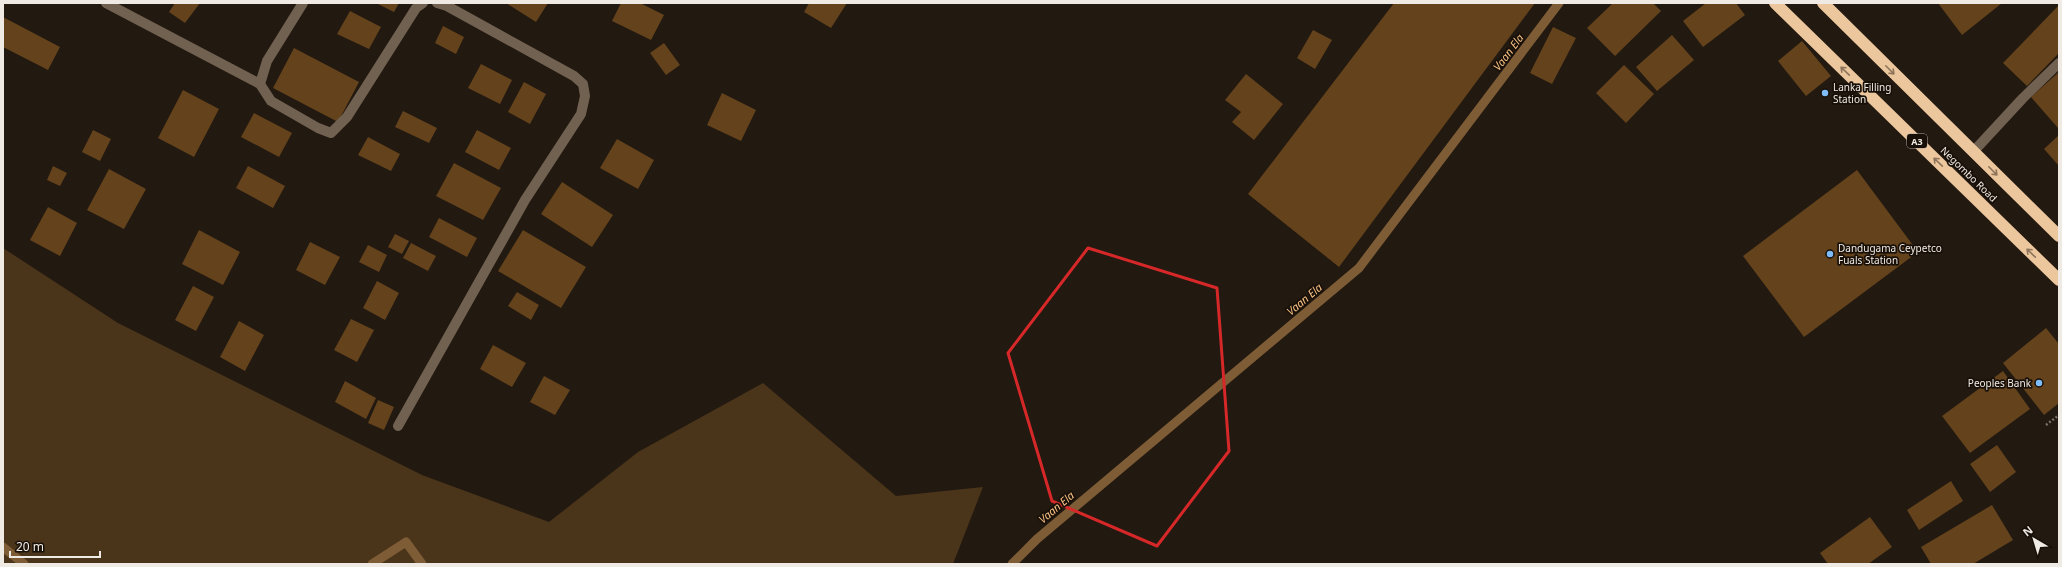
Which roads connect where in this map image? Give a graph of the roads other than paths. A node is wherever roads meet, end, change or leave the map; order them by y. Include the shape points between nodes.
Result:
1 (106, 3) edge
2 (303, 3) edge
3 (423, 3) edge
4 (437, 3) edge
5 (1775, 3) edge
6 (1823, 3) edge
7 (2059, 63) edge
8 (260, 84) junction
9 (1973, 152) junction
10 (2059, 236) edge
11 (2059, 280) edge
12 (398, 426) dead end

1 - 8 street
2 - 8 street via 267,61
3 - 8 street via 416,8 347,117 331,133 271,101
4 - 12 street via 447,6 574,76 583,84 585,96 581,114 525,200
11 -> 5 highway, Negombo Road / A3
6 -> 9 highway, Negombo Road
7 - 9 street
9 -> 10 highway, Negombo Road

